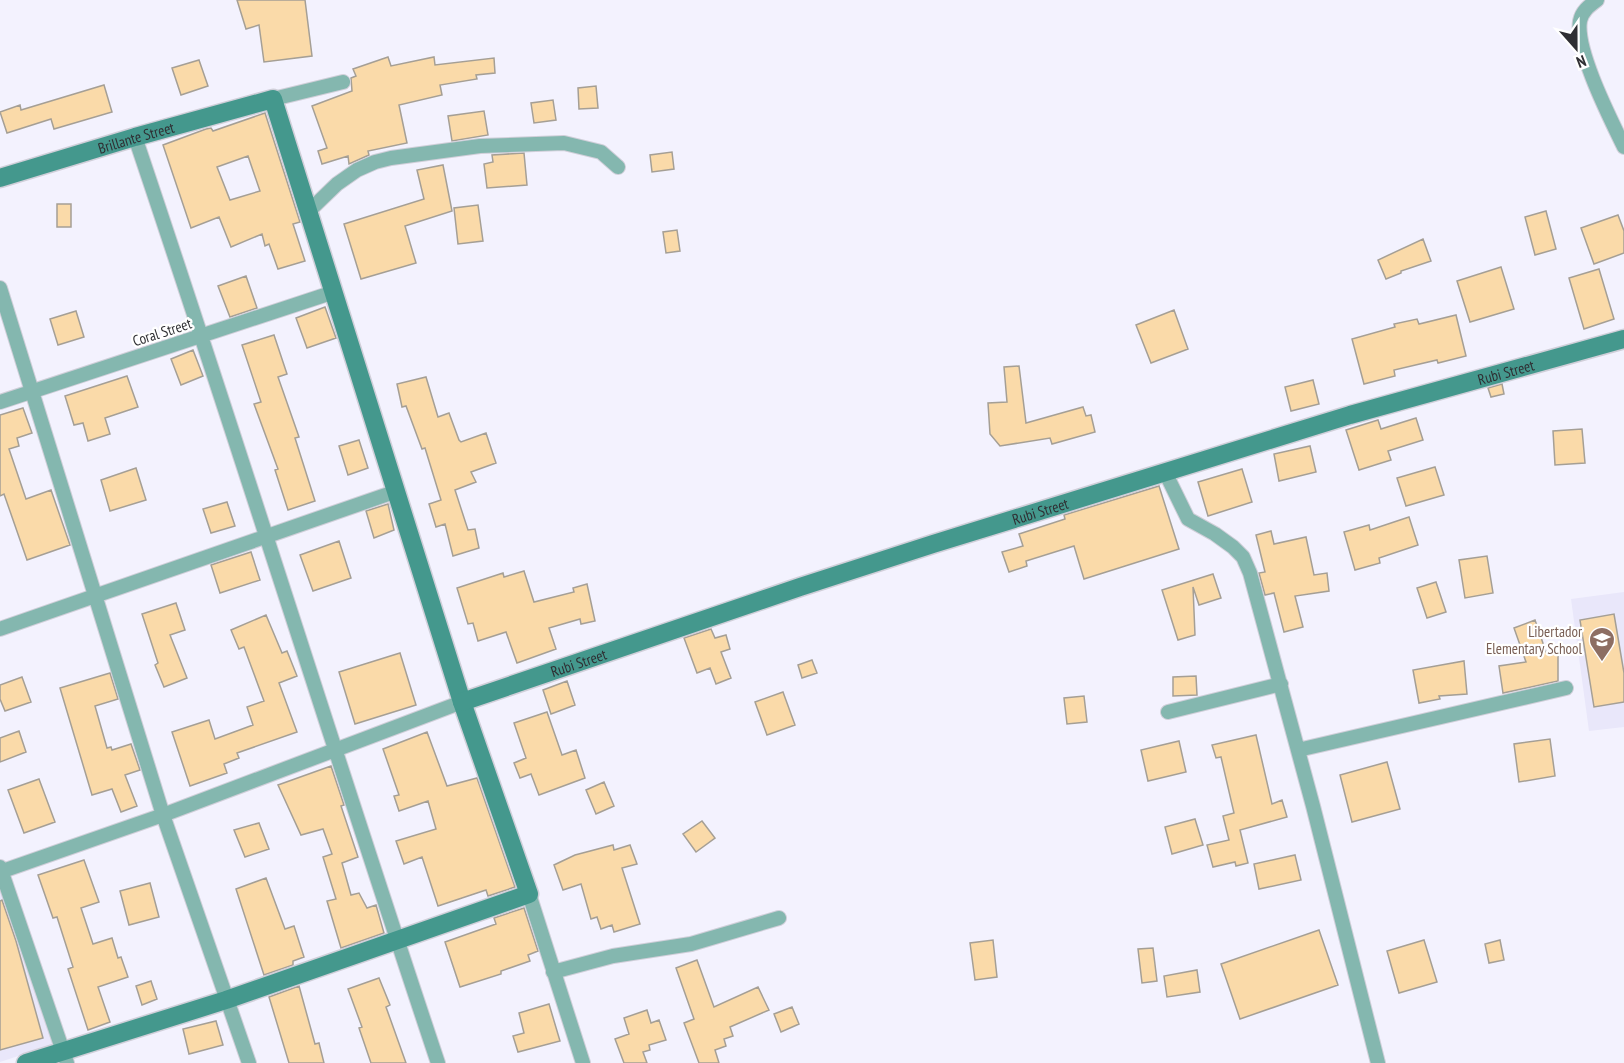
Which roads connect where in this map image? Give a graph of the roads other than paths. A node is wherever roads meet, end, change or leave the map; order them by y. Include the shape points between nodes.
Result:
1 (1597, 0) edge
2 (343, 82) dead end
3 (273, 99) junction
4 (135, 137) junction
5 (1624, 147) edge
6 (618, 167) dead end
7 (0, 178) edge
8 (309, 211) junction
9 (0, 288) edge
10 (334, 292) junction
11 (202, 336) junction
12 (1624, 339) edge
13 (32, 392) junction
14 (0, 402) edge
15 (1165, 472) junction
16 (398, 491) junction
17 (265, 536) junction
18 (96, 597) junction
19 (0, 629) edge
20 (1281, 684) junction
21 (1566, 688) dead end
22 (462, 702) junction
23 (1168, 712) dead end
24 (336, 749) junction
25 (1299, 750) junction
26 (163, 815) junction
27 (0, 870) edge
28 (529, 894) junction
29 (779, 918) dead end
30 (398, 942) junction
31 (554, 972) junction
32 (226, 1000) junction
33 (66, 1057) edge
34 (26, 1063) edge
35 (249, 1063) edge
36 (438, 1063) edge
37 (583, 1063) edge
38 (1378, 1063) edge

1 - 5 street via 1582,13 1582,49
2 - 3 street
3 - 4 street, Brillante Street
3 - 8 street
4 - 7 street, Brillante Street
4 - 11 street
6 - 8 street via 602,152 564,143 480,146 391,158 357,171
8 - 10 street
9 - 13 street
10 - 11 street, Coral Street
10 - 16 street
11 - 13 street, Coral Street
11 - 17 street
12 - 15 street, Rubi Street via 1350,415
13 - 14 street, Coral Street
13 - 18 street
15 - 20 street via 1188,519 1215,534 1243,557
15 - 22 street, Rubi Street via 800,587
16 - 17 street
16 - 22 street
17 - 18 street
17 - 24 street
18 - 19 street
18 - 26 street
20 - 23 street
20 - 25 street
21 - 25 street
22 - 24 street
22 - 28 street
24 - 26 street
24 - 30 street
25 - 38 street
26 - 27 street
26 - 32 street
27 - 33 street
28 - 30 street
28 - 31 street
29 - 31 street via 691,944 613,956
30 - 32 street
30 - 36 street
31 - 37 street
32 - 33 street
32 - 35 street
33 - 34 street

